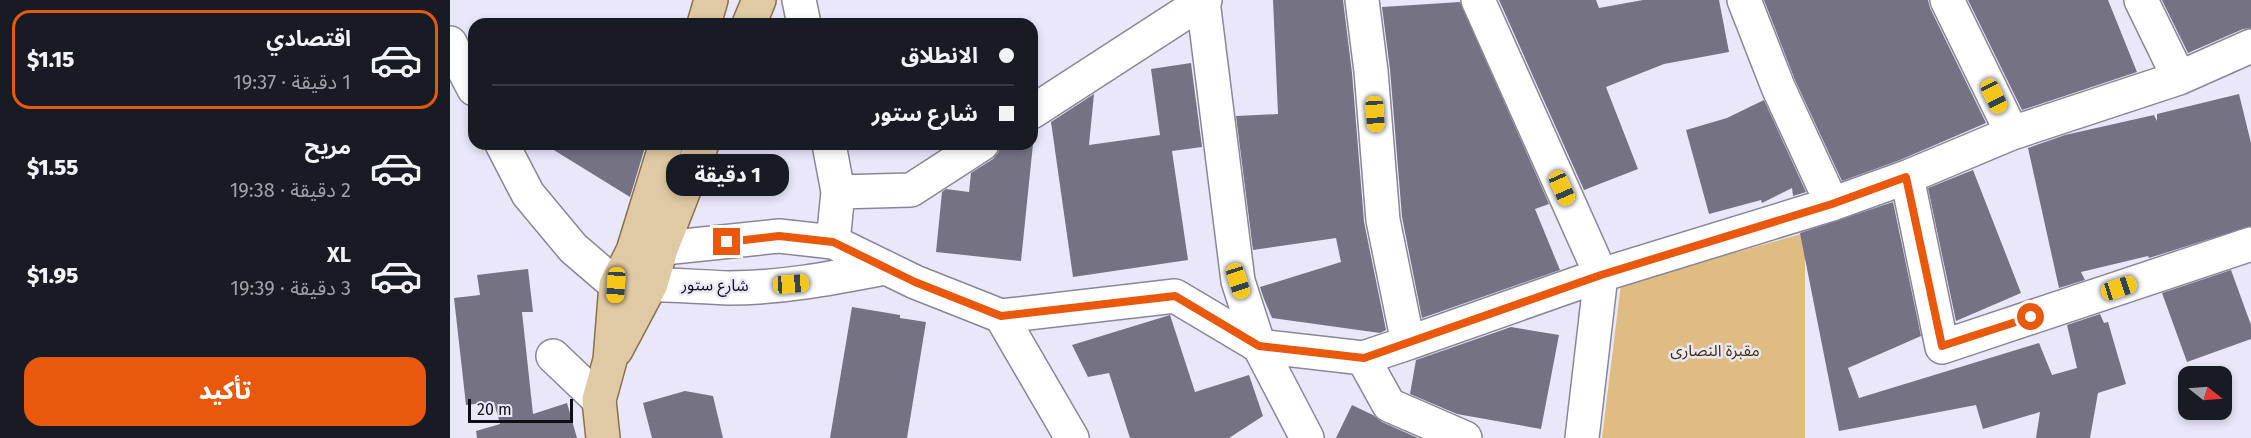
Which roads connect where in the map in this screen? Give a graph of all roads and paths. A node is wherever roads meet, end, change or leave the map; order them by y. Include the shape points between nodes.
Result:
1 (711, 0) edge
2 (759, 0) edge
3 (799, 0) edge
4 (1362, 0) edge
5 (1478, 0) edge
6 (1744, 0) edge
7 (1947, 0) edge
8 (2141, 0) edge
9 (1204, 1) edge
10 (706, 18) edge
11 (752, 18) edge
12 (803, 18) edge
13 (450, 43) edge
14 (2251, 47) edge
15 (468, 78) edge
16 (2179, 78) junction
17 (1038, 108) edge
18 (2012, 133) junction
19 (505, 150) edge
20 (665, 150) edge
21 (699, 150) edge
22 (830, 150) edge
23 (973, 150) edge
24 (1906, 177) junction
25 (838, 192) junction
26 (1832, 204) junction
27 (833, 242) junction
28 (2251, 244) edge
29 (647, 250) junction
30 (885, 268) junction
31 (1601, 275) junction
32 (651, 284) junction
33 (616, 285) junction
34 (1001, 316) junction
35 (1408, 343) junction
36 (1259, 346) junction
37 (553, 356) dead end
38 (1364, 358) junction
39 (610, 360) junction
40 (599, 400) junction
41 (603, 438) edge
42 (1072, 438) edge
43 (1307, 438) edge
44 (1465, 438) edge
45 (1582, 438) edge

1 - 10 main road
2 - 11 main road
3 - 12 street
4 - 35 street via 1383,220
5 - 31 street
6 - 26 street via 1778,87
7 - 18 street
8 - 16 street
9 - 17 street
9 - 36 street via 1238,281
13 - 15 street
14 - 16 street
16 - 18 street
18 - 24 street
19 - 33 street via 528,194 573,248
20 - 29 main road
21 - 29 main road
22 - 25 street
23 - 25 street via 911,190
24 - 26 street
24 - 28 street via 1942,346
25 - 27 street
26 - 31 street
27 - 29 street via 779,236
27 - 30 street
29 - 32 main road
29 - 33 main road
30 - 32 street, شارع ستور via 800,283 730,288
30 - 34 street
31 - 35 street
31 - 45 street
32 - 33 street, شارع ستور
32 - 39 main road
33 - 39 main road
34 - 36 street via 1175,296
34 - 42 street
35 - 38 street
36 - 38 street
36 - 43 street
37 - 40 street
38 - 44 street via 1389,405
39 - 40 main road
40 - 41 main road

